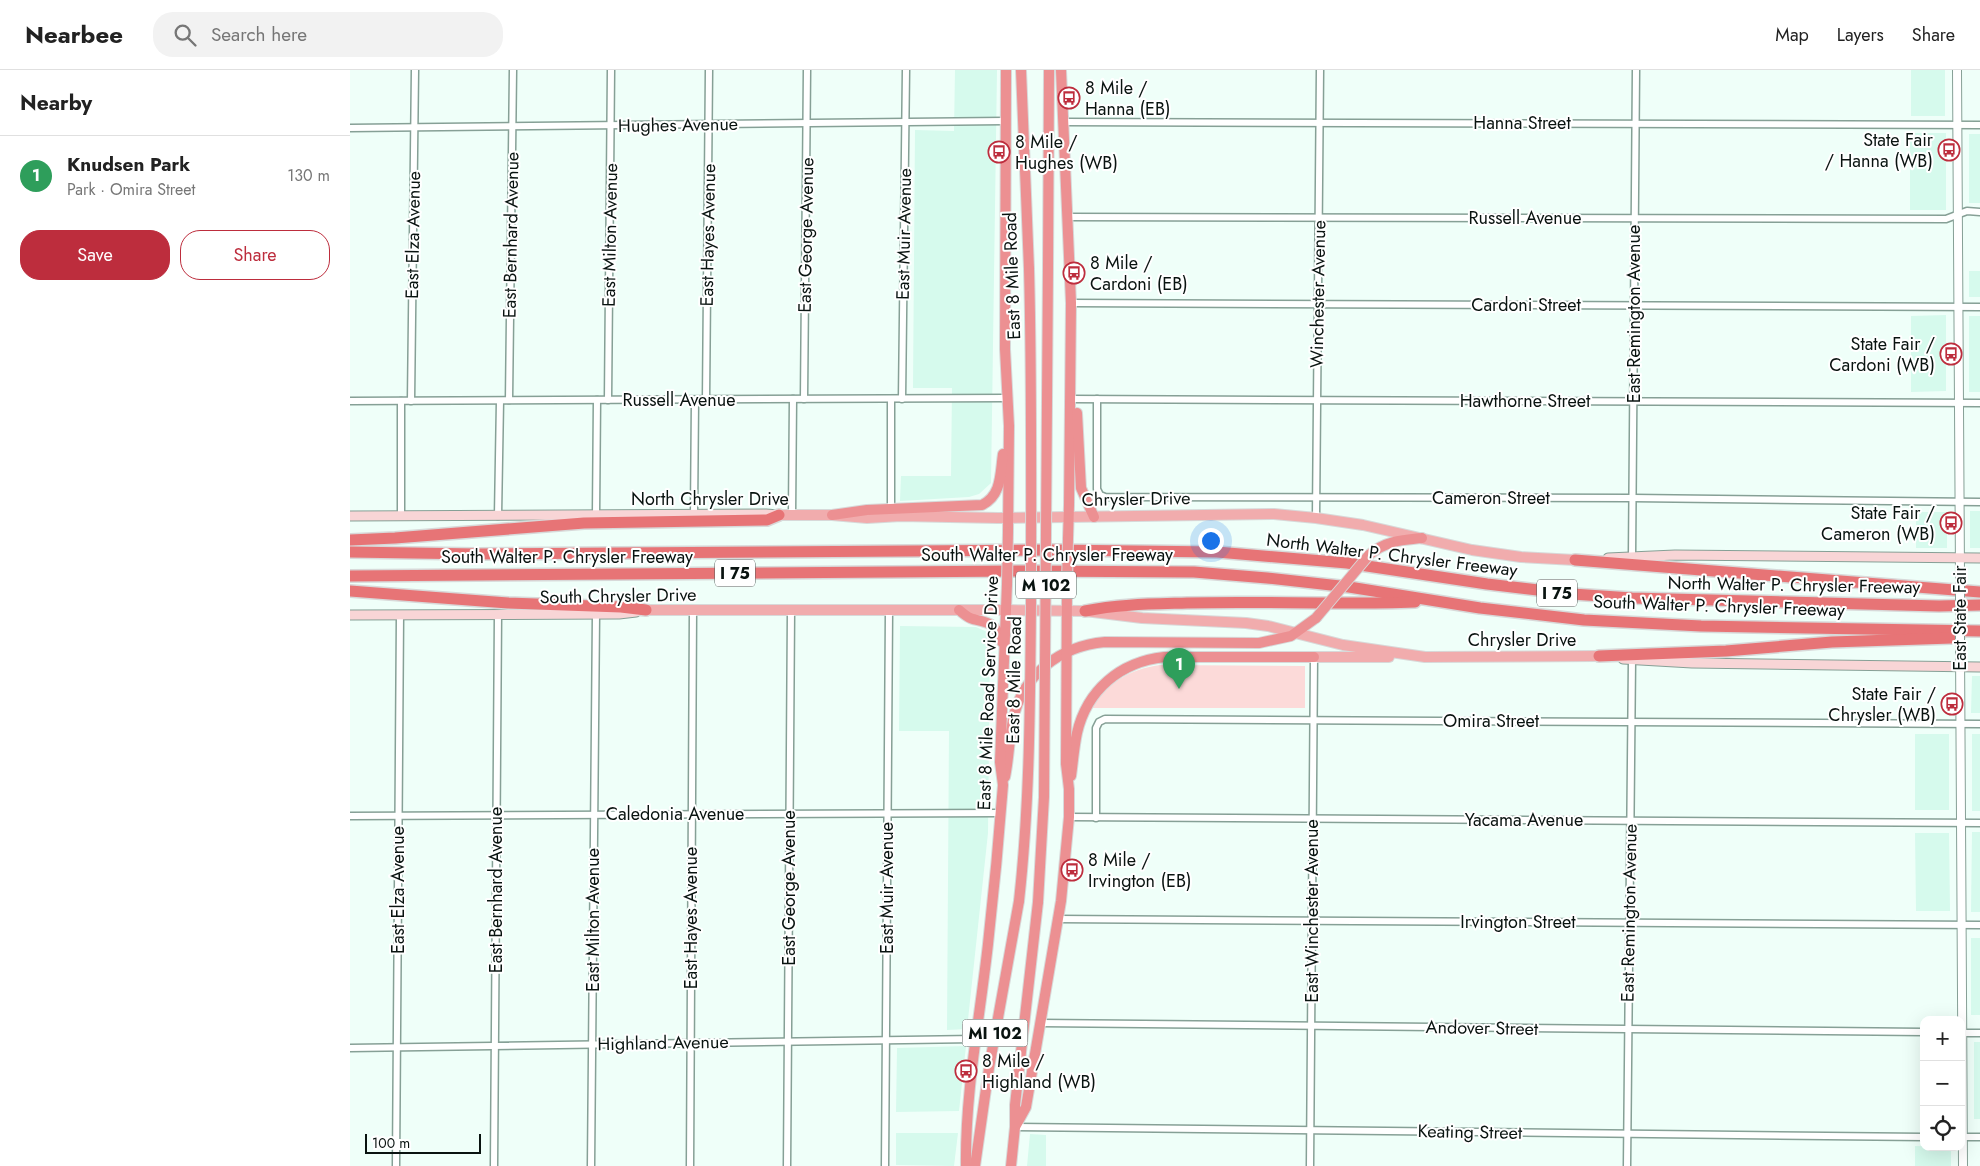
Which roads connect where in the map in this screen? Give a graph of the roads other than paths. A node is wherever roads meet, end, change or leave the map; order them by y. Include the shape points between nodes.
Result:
1 (414, 70) edge
2 (513, 70) edge
3 (611, 70) edge
4 (709, 70) edge
5 (807, 70) edge
6 (906, 70) edge
7 (1006, 70) edge
8 (1020, 70) edge
9 (1049, 70) edge
10 (1061, 70) edge
11 (1320, 70) edge
12 (1636, 70) edge
13 (1957, 70) edge
14 (1005, 121) junction
15 (905, 122) junction
16 (1063, 122) junction
17 (1319, 122) junction
18 (807, 123) junction
19 (1636, 124) junction
20 (610, 125) junction
21 (709, 125) junction
22 (1958, 125) junction
23 (512, 126) junction
24 (1980, 126) edge
25 (414, 127) junction
26 (350, 128) edge
27 (1980, 212) edge
28 (1318, 216) junction
29 (1958, 216) junction
30 (1068, 217) junction
31 (1635, 218) junction
32 (1071, 303) junction
33 (1317, 304) junction
34 (1634, 305) junction
35 (1958, 307) junction
36 (1980, 307) edge
37 (1007, 398) junction
38 (793, 399) junction
39 (891, 399) junction
40 (902, 399) junction
41 (1071, 399) junction
42 (1097, 399) junction
43 (509, 400) junction
44 (597, 400) junction
45 (608, 400) junction
46 (695, 400) junction
47 (706, 400) junction
48 (804, 400) junction
49 (1316, 400) junction
50 (350, 401) edge
51 (401, 401) junction
52 (411, 401) junction
53 (500, 401) junction
54 (1634, 402) junction
55 (1959, 403) junction
56 (1980, 403) edge
57 (1008, 426) junction
58 (1317, 498) junction
59 (1633, 498) junction
60 (1959, 501) junction
61 (1980, 502) edge
62 (890, 509) junction
63 (694, 514) junction
64 (832, 514) junction
65 (596, 515) junction
66 (792, 515) junction
67 (350, 516) edge
68 (401, 516) junction
69 (498, 516) junction
70 (779, 516) junction
71 (900, 516) junction
72 (1069, 517) junction
73 (1094, 517) junction
74 (1008, 518) junction
75 (1316, 518) junction
76 (1422, 538) junction
77 (350, 540) edge
78 (1008, 551) junction
79 (350, 552) edge
80 (1632, 557) junction
81 (1960, 558) junction
82 (1980, 558) edge
83 (1575, 560) junction
84 (350, 576) edge
85 (350, 591) edge
86 (1980, 592) edge
87 (1442, 602) junction
88 (1980, 605) edge
89 (646, 610) junction
90 (693, 610) junction
91 (959, 610) junction
92 (1006, 610) junction
93 (791, 611) junction
94 (889, 611) junction
95 (1067, 611) junction
96 (1085, 611) junction
97 (498, 614) junction
98 (596, 614) junction
99 (350, 615) edge
100 (400, 615) junction
101 (1978, 631) edge
102 (1296, 633) junction
103 (1004, 648) junction
104 (1067, 653) junction
105 (1599, 656) junction
106 (1314, 657) junction
107 (1426, 657) junction
108 (1632, 660) junction
109 (1960, 667) junction
110 (1980, 667) edge
111 (1314, 720) junction
112 (1631, 722) junction
113 (1960, 724) junction
114 (1980, 724) edge
115 (1003, 785) junction
116 (1069, 793) junction
117 (887, 813) junction
118 (1001, 813) junction
119 (692, 814) junction
120 (790, 814) junction
121 (496, 815) junction
122 (594, 815) junction
123 (350, 816) edge
124 (398, 816) junction
125 (1069, 817) junction
126 (1096, 818) junction
127 (1313, 818) junction
128 (1630, 820) junction
129 (1960, 822) junction
130 (1980, 823) edge
131 (1019, 901) joint
132 (1038, 902) joint
133 (1057, 919) junction
134 (1312, 921) junction
135 (1628, 923) junction
136 (1961, 925) junction
137 (1980, 925) edge
138 (1962, 1016) edge
139 (1040, 1023) junction
140 (1311, 1026) junction
141 (1628, 1029) junction
142 (1920, 1032) edge
143 (1965, 1033) edge
144 (1980, 1033) edge
145 (976, 1039) junction
146 (886, 1040) junction
147 (788, 1041) junction
148 (690, 1043) junction
149 (592, 1044) junction
150 (495, 1046) junction
151 (396, 1047) junction
152 (350, 1048) edge
153 (1962, 1061) edge
154 (1962, 1106) edge
155 (1015, 1127) junction
156 (1310, 1130) junction
157 (1627, 1134) junction
158 (1920, 1136) edge
159 (1965, 1137) edge
160 (1980, 1137) edge
161 (1962, 1151) edge
162 (396, 1166) edge
163 (494, 1166) edge
164 (591, 1166) edge
165 (690, 1166) edge
166 (787, 1166) edge
167 (885, 1166) edge
168 (966, 1166) edge
169 (975, 1166) edge
170 (1011, 1166) edge
171 (1310, 1166) edge
172 (1627, 1166) edge
173 (1963, 1166) edge

1 - 25 street, East Elza Avenue
2 - 23 street, East Bernhard Avenue
3 - 20 street, East Milton Avenue
4 - 21 street, East Hayes Avenue
5 - 18 street, East George Avenue
6 - 15 street, East Muir Avenue
7 - 14 highway, East 8 Mile Road Service Drive
8 - 131 highway, East 8 Mile Road / M 102, bridge via 1032,416 1029,745
9 - 132 highway, East 8 Mile Road / M 102, bridge via 1044,797
10 - 16 highway
11 - 17 street, Winchester Avenue
12 - 19 street, East Remington Avenue
13 - 22 street, East State Fair
14 - 15 street, Hughes Avenue
14 - 37 highway, East 8 Mile Road Service Drive
15 - 18 street, Hughes Avenue
15 - 40 street, East Muir Avenue
16 - 17 street, Hanna Street
16 - 30 highway
17 - 19 street, Hanna Street
17 - 28 street, Winchester Avenue
18 - 21 street, Hughes Avenue
18 - 48 street, East George Avenue
19 - 22 street, Hanna Street
19 - 31 street, East Remington Avenue
20 - 21 street, Hughes Avenue
20 - 23 street, Hughes Avenue
20 - 45 street, East Milton Avenue
21 - 47 street, East Hayes Avenue
22 - 24 street, Hanna Street
22 - 29 street, East State Fair
23 - 25 street, Hughes Avenue
23 - 43 street, East Bernhard Avenue
25 - 26 street, Hughes Avenue
25 - 52 street, East Elza Avenue
27 - 29 street, Russell Avenue via 1967,211
28 - 30 street, Russell Avenue
28 - 31 street, Russell Avenue
28 - 33 street, Winchester Avenue
29 - 31 street, Russell Avenue via 1946,219
29 - 35 street, East State Fair
30 - 32 highway
31 - 34 street, East Remington Avenue
32 - 33 street, Cardoni Street
32 - 41 highway
33 - 34 street, Cardoni Street
33 - 49 street, Winchester Avenue
34 - 35 street, Cardoni Street
34 - 54 street, East Remington Avenue
35 - 36 street, Cardoni Street
35 - 55 street, East State Fair
37 - 40 street, Russell Avenue
37 - 57 highway, East 8 Mile Road Service Drive
38 - 47 street, Russell Avenue
38 - 48 street, Russell Avenue
38 - 66 street
39 - 40 street, Russell Avenue
39 - 48 street, Russell Avenue
39 - 62 street
41 - 42 street, Hawthorne Street
41 - 72 highway
41 - 73 highway via 1076,414 1081,488
42 - 49 street, Hawthorne Street
42 - 58 street, Cameron Street via 1097,489 1102,496
43 - 44 street, Russell Avenue
43 - 53 street, Russell Avenue
44 - 45 street, Russell Avenue
44 - 65 street
45 - 46 street, Russell Avenue
46 - 47 street, Russell Avenue
46 - 63 street
49 - 54 street, Hawthorne Street
49 - 58 street, Winchester Avenue
50 - 51 street, Russell Avenue
51 - 52 street, Russell Avenue
51 - 68 street
52 - 53 street, Russell Avenue
53 - 69 street
54 - 55 street, Hawthorne Street
54 - 59 street, East Remington Avenue
55 - 56 street, Hawthorne Street
55 - 60 street, East State Fair
57 - 62 highway via 998,488 987,503 975,507
57 - 74 highway, East 8 Mile Road Service Drive
58 - 59 street, Cameron Street
58 - 75 street, Winchester Avenue
59 - 60 street, Cameron Street
59 - 80 street, East Remington Avenue
60 - 61 street, Cameron Street
60 - 81 street, East State Fair
62 - 64 highway
62 - 71 street
63 - 65 main road, North Chrysler Drive
63 - 70 main road, North Chrysler Drive
64 - 66 main road, North Chrysler Drive
64 - 71 main road, North Chrysler Drive via 867,518
65 - 69 main road, North Chrysler Drive
66 - 70 main road, North Chrysler Drive
67 - 68 main road, North Chrysler Drive
68 - 69 main road, North Chrysler Drive
70 - 77 highway via 767,520 584,523
71 - 74 main road, North Chrysler Drive
72 - 73 main road, Chrysler Drive
72 - 74 main road, North Chrysler Drive
72 - 95 highway, bridge
73 - 75 main road, Chrysler Drive via 1274,514
74 - 78 highway, East 8 Mile Road Service Drive, bridge
75 - 76 main road, Chrysler Drive
76 - 83 main road, Chrysler Drive via 1472,550
76 - 102 highway, bridge via 1388,542 1376,548 1316,618
78 - 79 highway, North Walter P. Chrysler Freeway / I 75
78 - 88 highway, North Walter P. Chrysler Freeway / I 75 via 1137,550 1256,555 1346,563 1523,589 1632,598
78 - 92 highway, East 8 Mile Road Service Drive, bridge
80 - 81 main road, Chrysler Drive
80 - 83 main road, Chrysler Drive
81 - 82 main road, Chrysler Drive
81 - 109 street, East State Fair, bridge
83 - 86 highway
84 - 87 highway, South Walter P. Chrysler Freeway / I 75 via 1147,571 1267,578
85 - 89 highway
87 - 96 highway via 1140,605
87 - 101 highway, South Walter P. Chrysler Freeway / I 75 via 1631,623
89 - 90 main road, South Chrysler Drive
89 - 98 main road, South Chrysler Drive
90 - 93 main road, South Chrysler Drive
90 - 119 street, East Hayes Avenue
91 - 92 main road, South Chrysler Drive
91 - 94 main road, South Chrysler Drive
91 - 103 highway via 971,619 983,620 994,626
92 - 95 main road, South Chrysler Drive
92 - 103 highway, East 8 Mile Road Service Drive
93 - 94 main road, South Chrysler Drive
93 - 120 street, East George Avenue
94 - 117 street, East Muir Avenue
95 - 96 main road, Chrysler Drive
95 - 104 highway
96 - 102 main road, Chrysler Drive via 1142,618 1246,623
97 - 98 main road, South Chrysler Drive
97 - 100 main road, South Chrysler Drive
97 - 121 street, East Bernhard Avenue
98 - 122 street, East Milton Avenue
99 - 100 main road, South Chrysler Drive
100 - 124 street, East Elza Avenue
101 - 105 highway via 1952,638
102 - 104 highway via 1276,640 1245,644 1096,643
102 - 107 main road, Chrysler Drive via 1343,645
103 - 115 highway, East 8 Mile Road Service Drive via 1000,762
104 - 115 highway via 1051,660 1038,672 1021,697 1013,722
104 - 116 highway via 1066,764
105 - 107 main road, Chrysler Drive
105 - 108 main road, Chrysler Drive
106 - 107 main road
106 - 111 street, East Winchester Avenue
106 - 116 highway via 1164,657 1138,662 1116,673 1096,691 1085,708 1076,739
108 - 109 main road, Chrysler Drive
108 - 112 street, East Remington Avenue
109 - 110 main road, Chrysler Drive
109 - 113 street, East State Fair
111 - 112 street, Omira Street
111 - 126 street, Omira Street via 1102,720 1096,728
111 - 127 street, East Winchester Avenue
112 - 113 street, Omira Street
112 - 128 street, East Remington Avenue
113 - 114 street, Omira Street
113 - 129 street, East State Fair
115 - 118 highway, East 8 Mile Road Service Drive
116 - 125 highway
117 - 118 street, Caledonia Avenue
117 - 120 street, Caledonia Avenue
117 - 146 street, East Muir Avenue
118 - 145 highway, East 8 Mile Road Service Drive
119 - 120 street, Caledonia Avenue
119 - 122 street, Caledonia Avenue
119 - 148 street, East Hayes Avenue
120 - 147 street, East George Avenue
121 - 122 street, Caledonia Avenue
121 - 124 street, Caledonia Avenue
121 - 150 street, East Bernhard Avenue
122 - 149 street, East Milton Avenue
123 - 124 street, Caledonia Avenue
124 - 151 street, East Elza Avenue
125 - 126 street, Yacama Avenue
125 - 133 highway
126 - 127 street, Yacama Avenue
127 - 128 street, Yacama Avenue
127 - 134 street, East Winchester Avenue
128 - 129 street, Yacama Avenue
128 - 135 street, East Remington Avenue
129 - 130 street, Yacama Avenue
129 - 136 street, East State Fair
131 - 169 highway, East 8 Mile Road / MI 102
132 - 155 highway, MI 102
133 - 134 street, Irvington Street
133 - 139 highway
134 - 135 street, Irvington Street
134 - 140 street, East Winchester Avenue
135 - 136 street, Irvington Street
135 - 141 street, East Remington Avenue
136 - 137 street, Irvington Street
136 - 138 street, East State Fair
139 - 140 street, Andover Street
139 - 155 highway via 1026,1107
140 - 141 street, Andover Street
140 - 156 street, East Winchester Avenue
141 - 142 street, Andover Street
141 - 157 street, East Remington Avenue
143 - 144 street
145 - 146 street, Highland Avenue
145 - 168 highway, East 8 Mile Road Service Drive
146 - 147 street, Highland Avenue
146 - 167 street, East Muir Avenue
147 - 148 street, Highland Avenue
147 - 166 street, East George Avenue
148 - 149 street, Highland Avenue
148 - 165 street, East Hayes Avenue
149 - 150 street, Highland Avenue
149 - 164 street, East Milton Avenue
150 - 151 street, Highland Avenue
150 - 163 street, East Bernhard Avenue
151 - 152 street, Highland Avenue
151 - 162 street, East Elza Avenue
153 - 154 street, East State Fair
155 - 156 street, Keating Street
155 - 170 highway
156 - 157 street, Keating Street
156 - 171 street, East Winchester Avenue
157 - 158 street, Keating Street
157 - 172 street, East Remington Avenue
159 - 160 street
161 - 173 street, East State Fair

